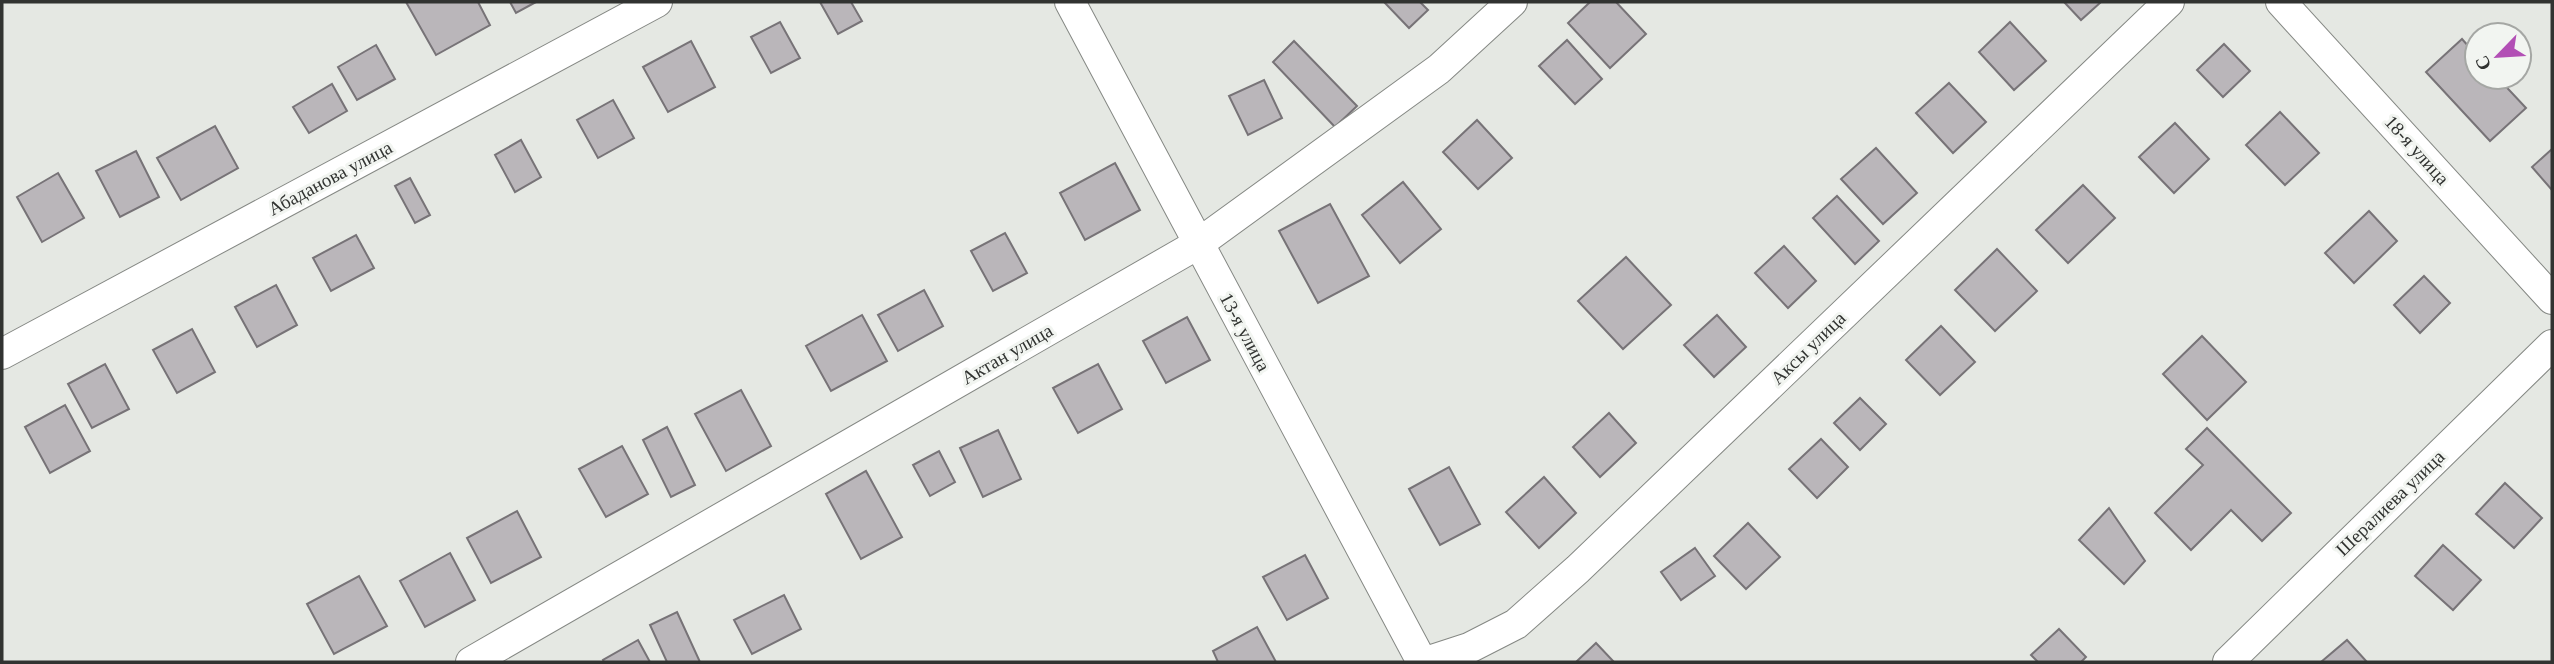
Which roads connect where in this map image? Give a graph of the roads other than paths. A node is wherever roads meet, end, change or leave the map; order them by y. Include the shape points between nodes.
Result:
1 (657, 2) edge
2 (1070, 2) edge
3 (1512, 2) edge
4 (2169, 2) edge
5 (2281, 2) edge
6 (1198, 244) junction
7 (2552, 299) edge
8 (2552, 345) edge
9 (2, 354) edge
10 (2238, 659) edge
11 (471, 662) edge
12 (1424, 662) edge

1 - 9 street, Абаданова улица
2 - 6 street, 13-я улица
3 - 6 street, Актан улица via 1439,69
4 - 12 street, Аксы улица via 1516,624 1469,648
5 - 7 street, 18-я улица
6 - 11 street, Актан улица
6 - 12 street, 13-я улица
8 - 10 street, Шералиева улица

